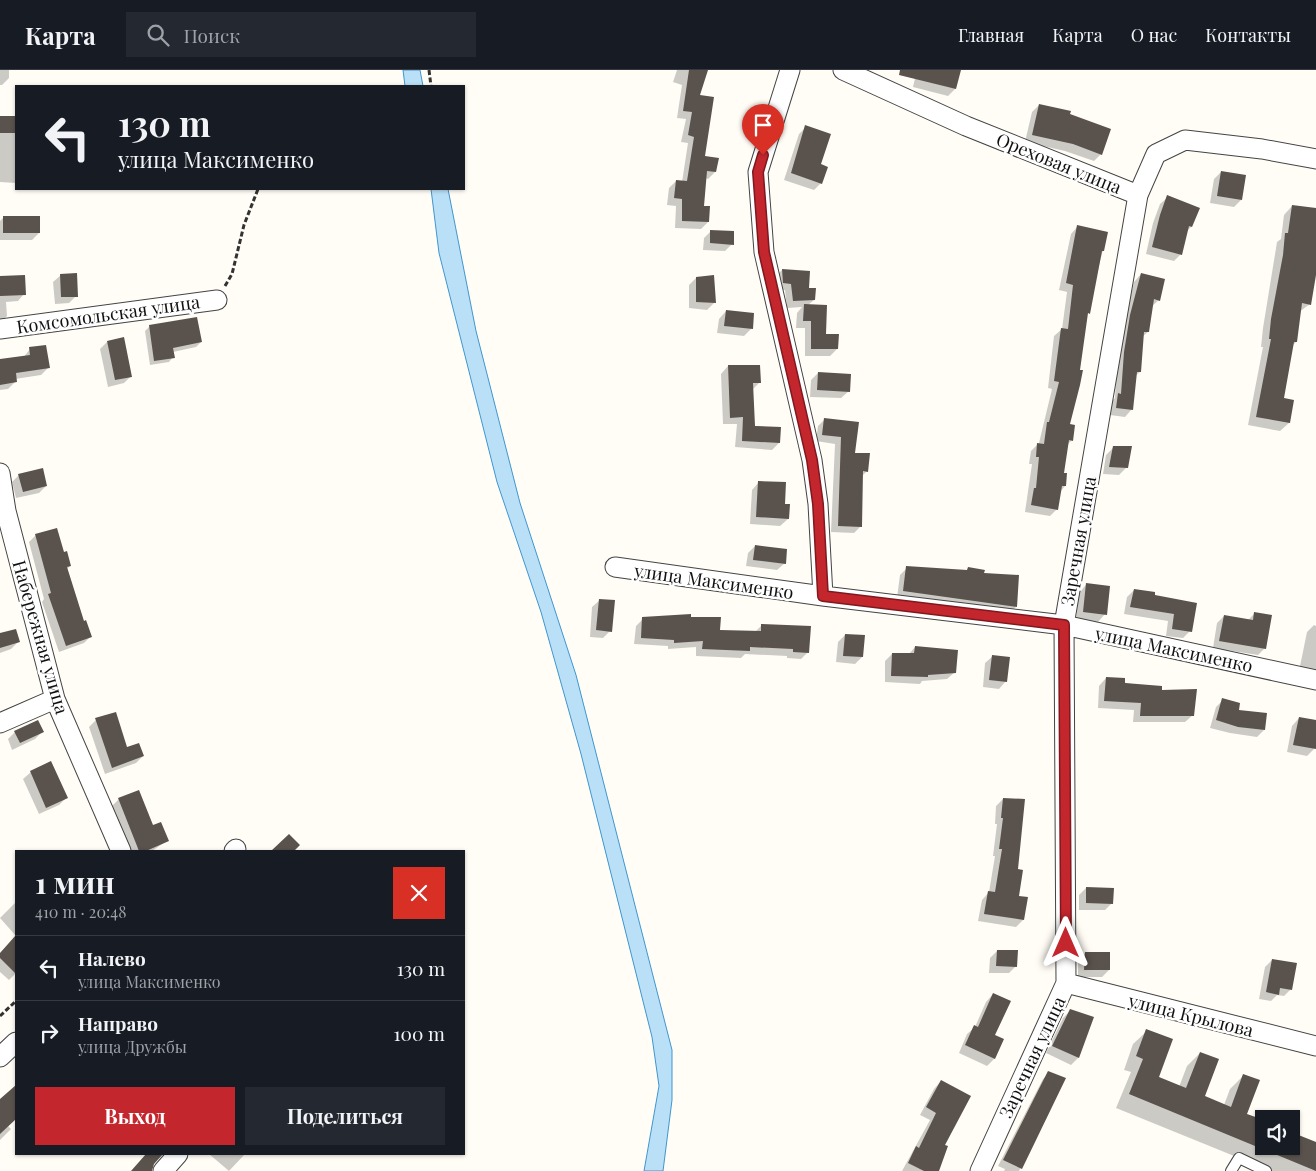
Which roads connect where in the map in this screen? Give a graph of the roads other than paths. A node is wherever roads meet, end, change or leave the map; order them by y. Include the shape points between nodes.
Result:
1 (790, 70) edge
2 (843, 70) edge
3 (1316, 159) edge
4 (1138, 196) junction
5 (217, 300) road end
6 (0, 329) edge
7 (0, 474) edge
8 (615, 567) dead end
9 (823, 596) junction
10 (1064, 625) junction
11 (1316, 680) edge
12 (55, 699) junction
13 (0, 723) edge
14 (121, 850) edge
15 (1066, 983) junction
16 (15, 1043) edge
17 (1316, 1046) edge
18 (0, 1056) edge
19 (177, 1155) edge
20 (163, 1171) edge
21 (980, 1171) edge
22 (1231, 1171) edge
23 (1266, 1171) edge

1 - 9 street via 758,172 764,252 812,460
2 - 4 street, Ореховая улица via 966,126
3 - 4 street, Ореховая улица via 1184,140 1156,154
4 - 10 street, Заречная улица
5 - 6 street, Комсомольская улица
7 - 12 street, Набережная улица via 6,511
8 - 9 street, улица Максименко
9 - 10 street, улица Максименко
10 - 11 street, улица Максименко
10 - 15 street, Заречная улица
12 - 13 street
12 - 14 street, Набережная улица
15 - 17 street, улица Крылова
15 - 21 street, Заречная улица
16 - 18 street
19 - 20 street
22 - 23 lane via 1239,1158

